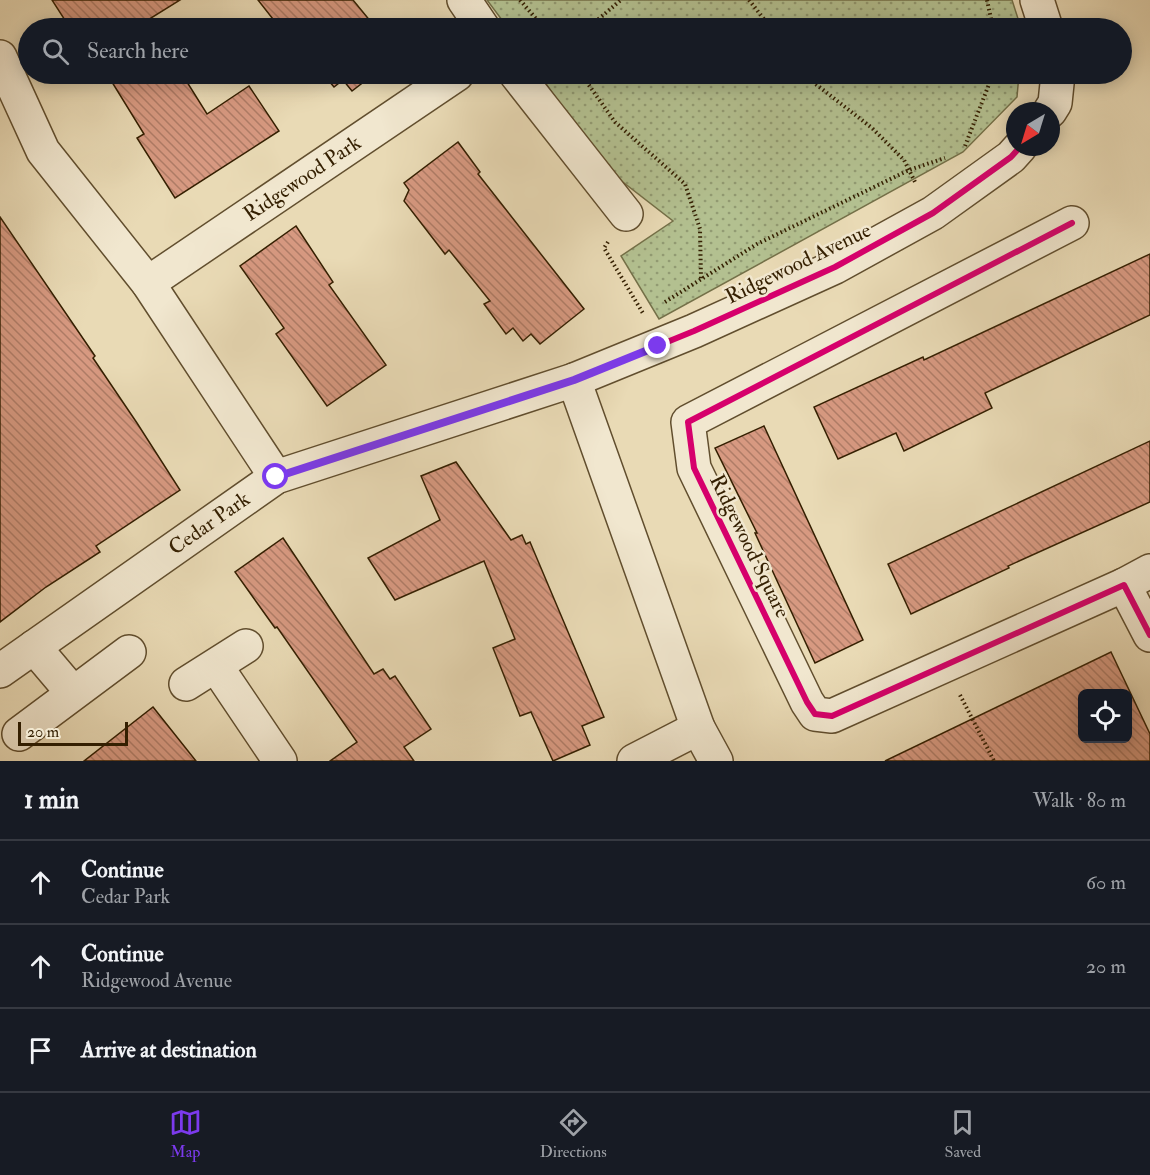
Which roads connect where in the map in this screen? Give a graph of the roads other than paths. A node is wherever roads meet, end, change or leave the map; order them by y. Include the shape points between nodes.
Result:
1 (464, 0) edge
2 (1037, 0) edge
3 (476, 18) edge
4 (1043, 18) edge
5 (0, 57) edge
6 (442, 84) edge
7 (524, 84) edge
8 (1057, 84) edge
9 (1055, 102) edge
10 (1012, 156) edge
11 (626, 214) road end
12 (1072, 223) dead end
13 (148, 283) junction
14 (574, 380) junction
15 (276, 477) junction
16 (1137, 578) edge
17 (1150, 635) edge
18 (246, 646) dead end
19 (34, 647) junction
20 (129, 652) dead end
21 (216, 666) junction
22 (0, 672) edge
23 (186, 684) dead end
24 (73, 693) junction
25 (699, 728) junction
26 (19, 734) dead end
27 (280, 761) edge
28 (634, 761) edge
29 (716, 761) edge

1 - 3 street
2 - 4 street
5 - 13 street via 43,151
6 - 13 street, Ridgewood Park
7 - 11 street
8 - 9 street
10 - 14 street, Ridgewood Avenue via 933,213 835,267
12 - 16 street, Ridgewood Square via 688,422 694,468 815,714 832,716
13 - 15 street
14 - 15 street, Cedar Park
14 - 25 street
15 - 19 street, Cedar Park
16 - 17 street, Ridgewood Square
18 - 21 street
19 - 22 street, Cedar Park
19 - 24 street
20 - 24 street
21 - 23 street
21 - 27 street
24 - 26 street
25 - 28 street
25 - 29 street

